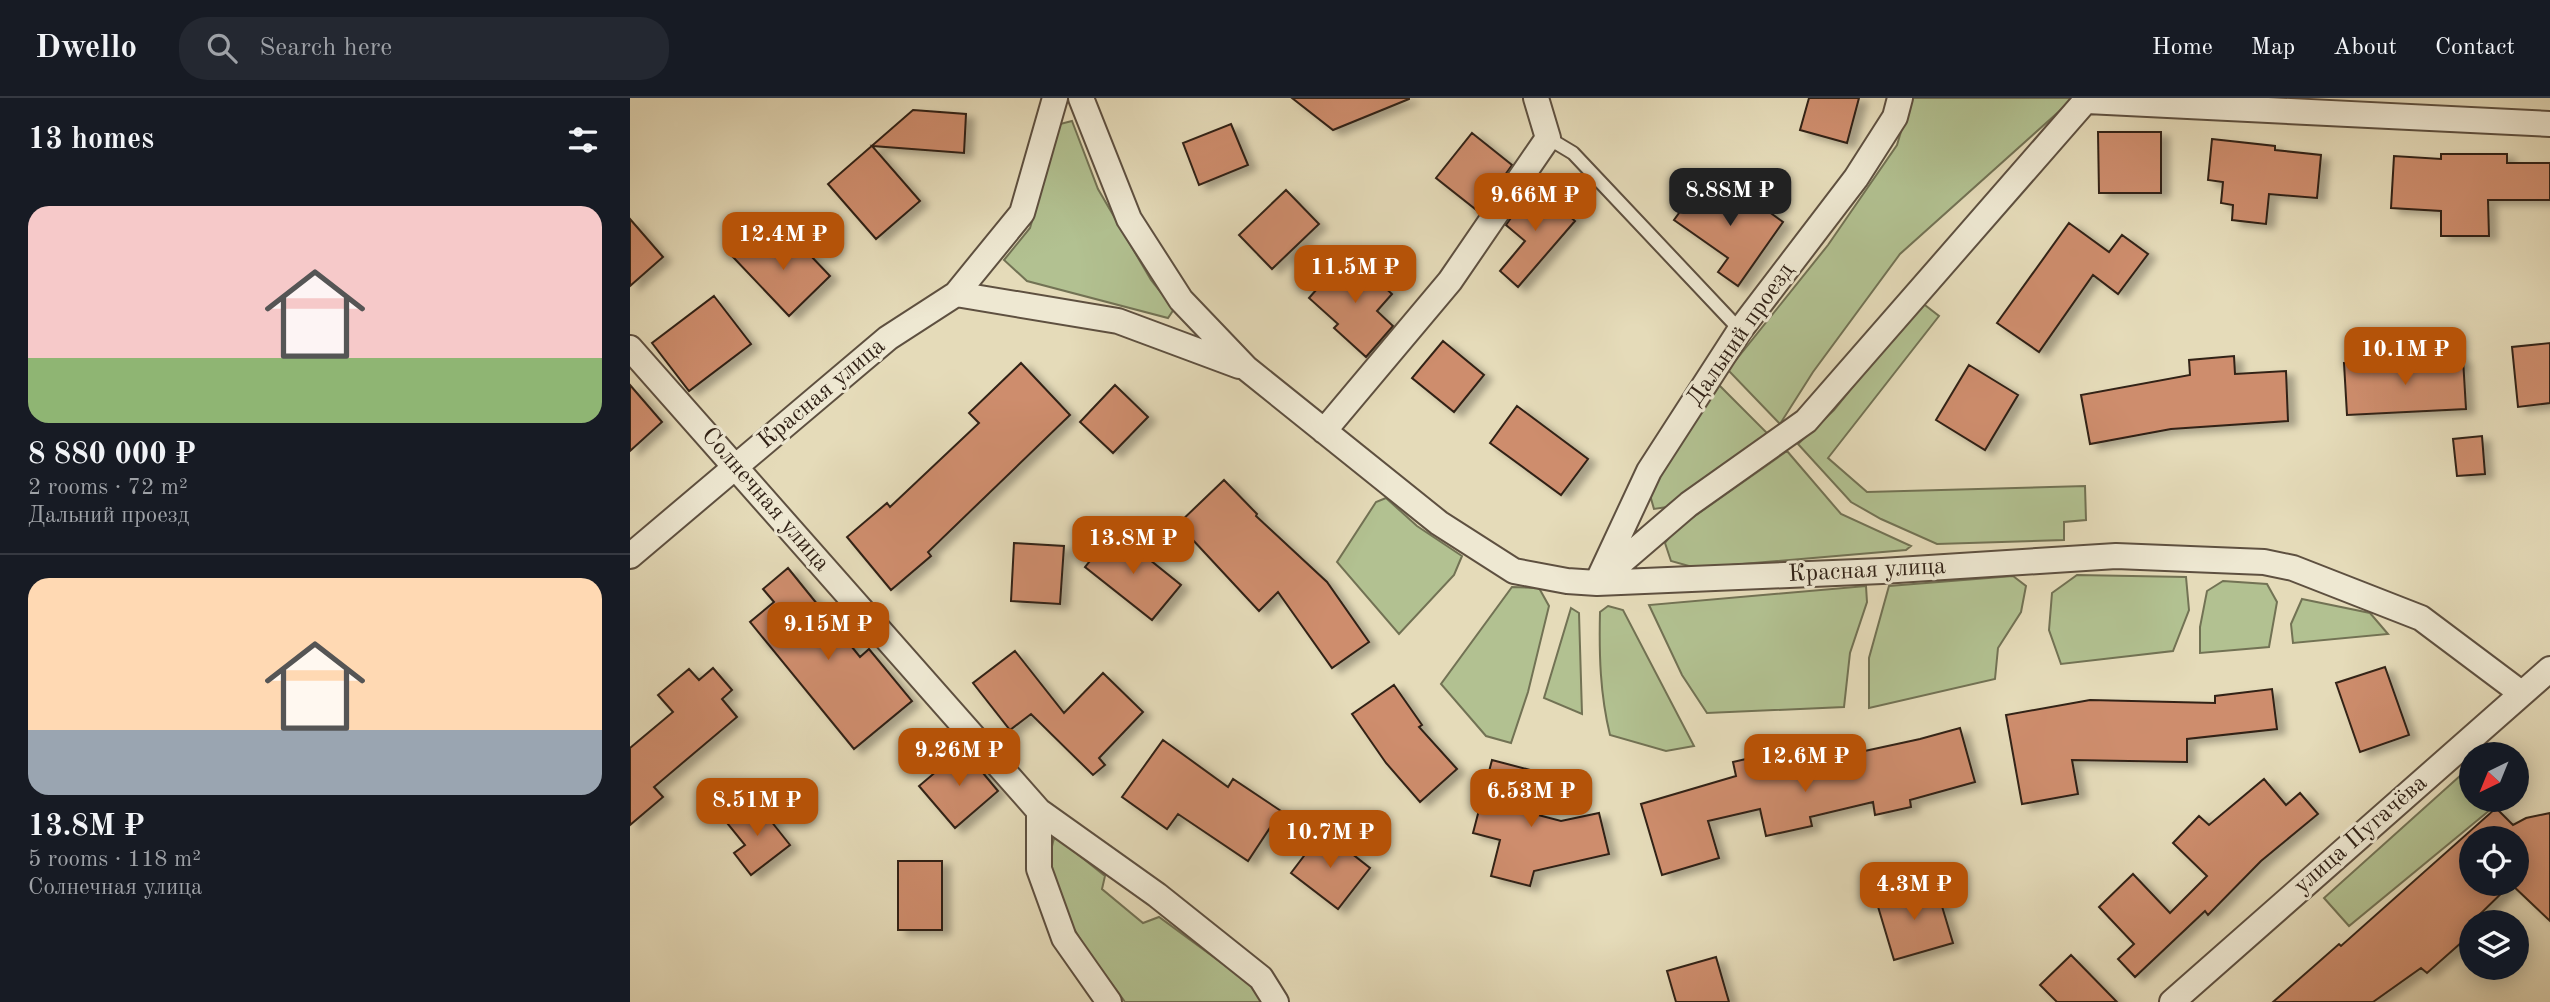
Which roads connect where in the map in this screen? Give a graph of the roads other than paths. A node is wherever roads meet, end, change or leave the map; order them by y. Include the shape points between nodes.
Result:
1 (1055, 98) edge
2 (1081, 98) edge
3 (1536, 98) edge
4 (1900, 98) edge
5 (2088, 100) edge
6 (2550, 124) edge
7 (1548, 138) junction
8 (956, 294) junction
9 (1740, 330) junction
10 (630, 348) edge
11 (1246, 368) junction
12 (1324, 431) junction
13 (736, 467) junction
14 (630, 556) edge
15 (1597, 583) junction
16 (2550, 669) edge
17 (2521, 693) junction
18 (1039, 811) junction
19 (1109, 1002) edge
20 (1276, 1002) edge
21 (2172, 1002) edge

1 - 8 street, Красная улица via 1022,213
2 - 11 street, Красная улица via 1129,219 1181,300
3 - 7 street
4 - 9 street, Дальний проезд via 1895,117 1856,178
5 - 6 street
5 - 15 street via 1806,421 1689,504
7 - 9 lane via 1573,153
7 - 12 street via 1450,281
8 - 11 street, Красная улица via 1118,321
8 - 13 street, Красная улица via 888,338
9 - 15 street, Дальний проезд via 1649,471
10 - 13 street, Солнечная улица
11 - 12 street, Красная улица
12 - 15 street, Красная улица via 1438,523 1514,570
13 - 14 street, Красная улица
13 - 18 street, Солнечная улица
15 - 17 street, Красная улица via 2116,556 2264,562 2293,568 2421,618
16 - 17 street, улица Пугачёва
17 - 21 street, улица Пугачёва
18 - 19 street via 1039,869 1064,938
18 - 20 street, Солнечная улица via 1157,895 1261,978

